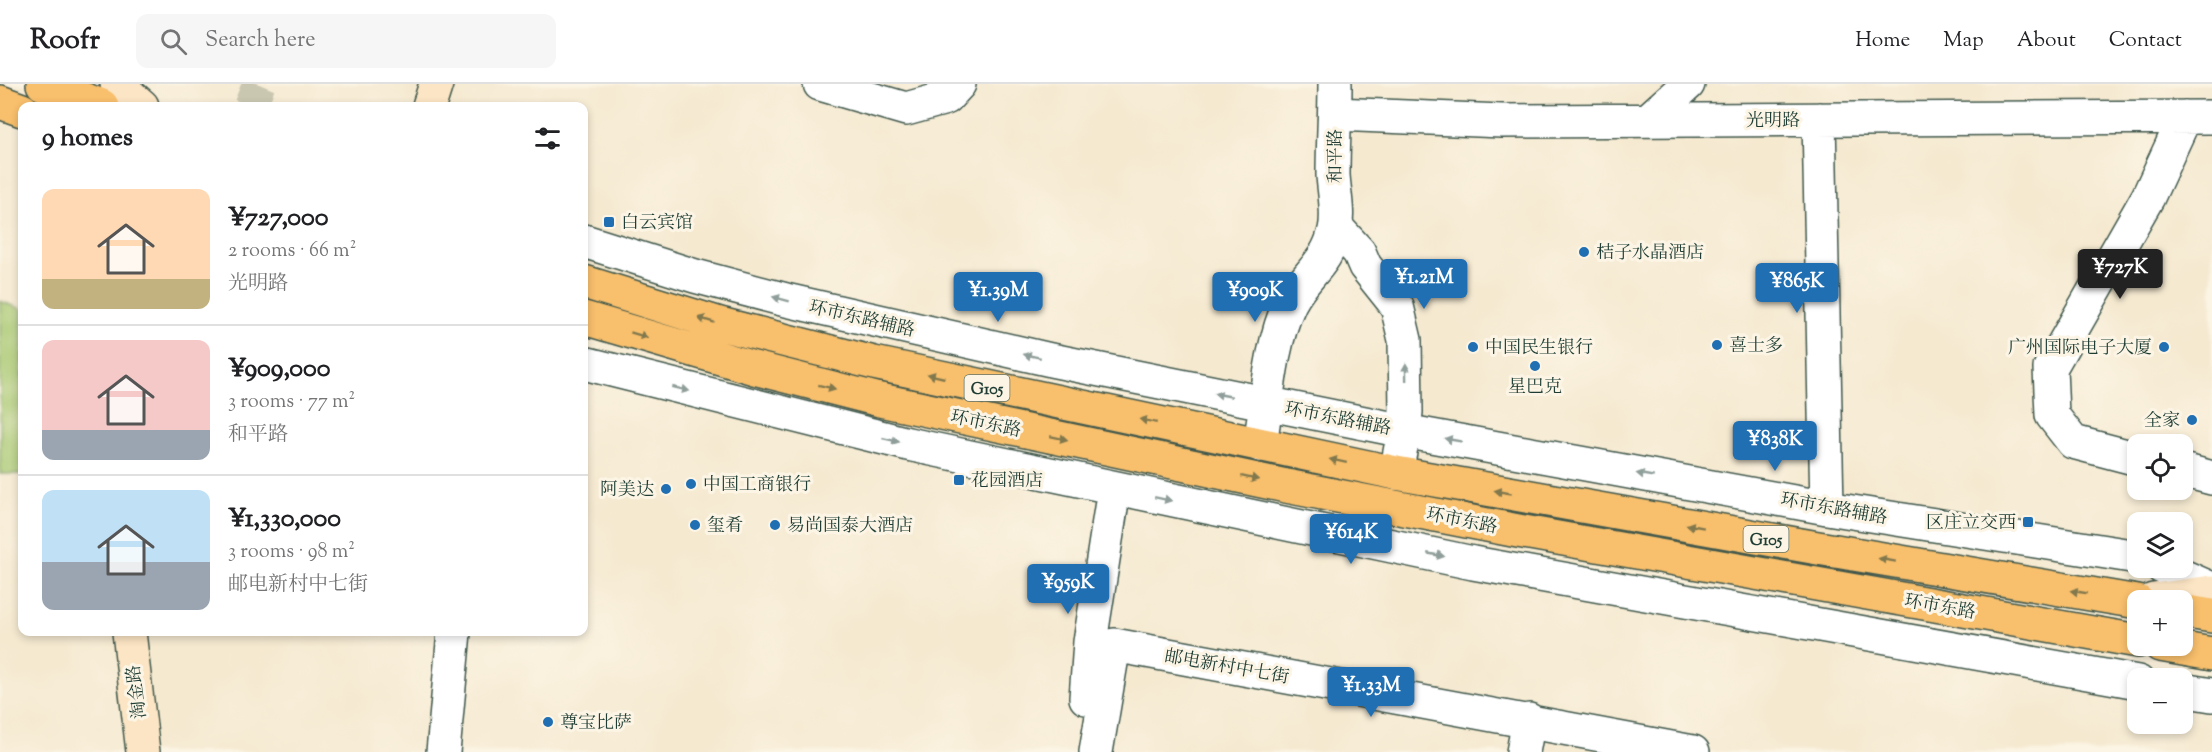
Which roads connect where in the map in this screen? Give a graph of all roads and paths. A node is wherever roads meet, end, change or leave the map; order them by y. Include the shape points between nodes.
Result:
1 (43, 84) edge
2 (84, 84) edge
3 (117, 84) edge
4 (436, 84) edge
5 (820, 84) edge
6 (959, 84) edge
7 (1688, 84) edge
8 (1335, 99) edge
9 (0, 102) edge
10 (91, 102) edge
11 (117, 102) edge
12 (137, 102) edge
13 (430, 102) edge
14 (18, 109) edge
15 (0, 117) edge
16 (2199, 117) edge
17 (18, 118) edge
18 (1819, 119) junction
19 (1648, 120) junction
20 (1336, 227) junction
21 (588, 243) edge
22 (588, 283) edge
23 (588, 319) edge
24 (588, 364) edge
25 (1266, 404) junction
26 (1404, 431) junction
27 (1260, 445) junction
28 (2127, 456) edge
29 (1396, 473) junction
30 (2193, 473) edge
31 (2212, 478) edge
32 (1113, 489) junction
33 (1827, 508) junction
34 (2127, 555) edge
35 (2193, 564) edge
36 (2212, 567) edge
37 (2185, 578) edge
38 (2212, 591) edge
39 (2193, 594) edge
40 (2127, 600) edge
41 (2193, 613) edge
42 (2212, 616) edge
43 (129, 636) edge
44 (454, 636) edge
45 (2127, 639) edge
46 (2193, 651) edge
47 (2212, 654) edge
48 (2127, 680) edge
49 (2193, 692) edge
50 (2212, 695) edge
51 (1529, 720) junction
52 (143, 752) edge
53 (443, 752) edge
54 (1081, 752) edge
55 (1096, 752) edge
56 (1523, 752) edge
57 (1693, 752) edge

1 - 10 highway
2 - 11 street
3 - 12 street
4 - 13 street
5 - 6 street via 906,110 946,99
7 - 19 street
8 - 19 street, 光明路 via 1502,122
8 - 20 street, 和平路
9 - 14 highway
15 - 17 street
16 - 18 street, 光明路
16 - 28 street via 2148,197 2050,368 2052,415 2073,442
18 - 19 street, 光明路
18 - 33 street
20 - 25 street, 和平路 via 1321,264 1292,300 1281,323
26 -> 20 street via 1407,374 1397,306
25 -> 21 street, 环市东路辅路 via 866,320 695,276
27 -> 22 highway, 环市东路 / G105 via 807,347
23 -> 45 highway, 环市东路 / G105 via 712,357 880,400 1286,486
24 -> 32 street via 810,421
25 - 26 street, 环市东路辅路
25 - 27 street, 和平路
26 - 29 street
33 -> 26 street, 环市东路辅路
29 -> 27 highway, 环市东路 / G105
40 -> 29 highway, 环市东路 / G105
30 - 31 street
32 -> 48 street via 1473,563
32 - 54 street via 1090,642
33 - 34 street, 环市东路辅路
35 - 36 street
37 - 38 street
38 - 39 street
41 - 42 highway
43 - 52 street, 淘金路
44 - 53 street
46 - 47 highway
49 - 50 street
51 - 55 street, 邮电新村中七街 via 1114,645
51 - 56 street
51 - 57 street, 邮电新村中七街

